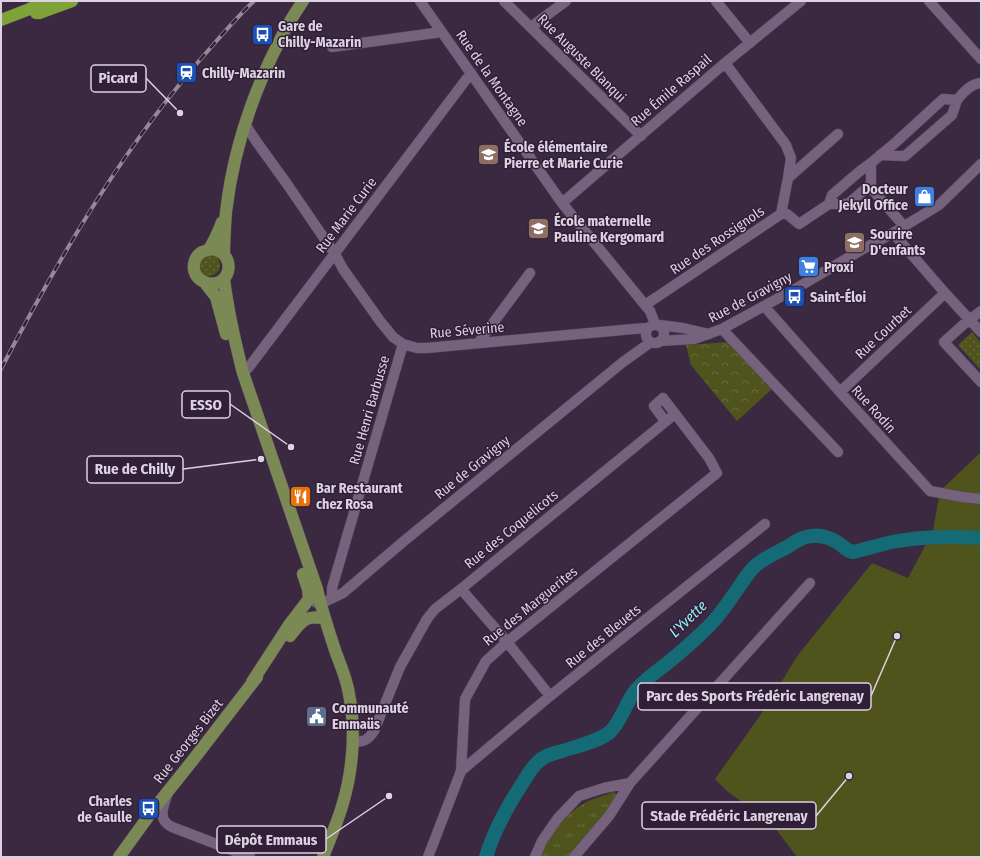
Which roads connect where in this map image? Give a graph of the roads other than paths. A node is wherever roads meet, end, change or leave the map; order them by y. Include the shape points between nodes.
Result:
1 (48, 1) edge
2 (72, 1) edge
3 (303, 1) edge
4 (420, 1) edge
5 (504, 1) edge
6 (566, 1) edge
7 (716, 1) edge
8 (801, 1) edge
9 (929, 1) edge
10 (27, 10) junction
11 (1, 20) edge
12 (531, 27) junction
13 (442, 32) junction
14 (750, 43) junction
15 (332, 47) dead end
16 (981, 59) edge
17 (725, 63) junction
18 (471, 74) junction
19 (981, 83) edge
20 (957, 100) junction
21 (245, 124) junction
22 (838, 134) dead end
23 (641, 136) junction
24 (880, 156) junction
25 (871, 163) junction
26 (981, 164) edge
27 (788, 178) junction
28 (869, 186) junction
29 (562, 204) junction
30 (829, 204) junction
31 (226, 212) junction
32 (781, 214) junction
33 (904, 226) junction
34 (893, 233) junction
35 (209, 249) junction
36 (224, 254) junction
37 (335, 254) junction
38 (530, 273) dead end
39 (224, 279) junction
40 (206, 284) junction
41 (945, 293) junction
42 (645, 305) junction
43 (764, 306) junction
44 (981, 311) edge
45 (970, 320) junction
46 (654, 326) junction
47 (722, 330) junction
48 (981, 332) edge
49 (709, 334) junction
50 (479, 342) junction
51 (655, 342) junction
52 (403, 344) junction
53 (244, 373) junction
54 (981, 382) edge
55 (840, 392) junction
56 (674, 414) junction
57 (666, 421) junction
58 (838, 452) dead end
59 (981, 499) edge
60 (765, 524) dead end
61 (810, 583) dead end
62 (461, 589) junction
63 (332, 598) junction
64 (309, 599) junction
65 (320, 604) junction
66 (325, 619) junction
67 (507, 642) junction
68 (252, 682) junction
69 (550, 696) junction
70 (353, 742) junction
71 (461, 772) junction
72 (630, 783) junction
73 (168, 792) junction
74 (119, 857) edge
75 (250, 857) edge
76 (323, 857) edge
77 (428, 857) edge
78 (535, 857) edge
79 (574, 857) edge

1 - 10 highway
2 - 10 highway via 39,13
3 - 21 main road via 281,37
4 - 13 street, Rue de la Montagne
5 - 12 street, Rue Auguste Blanqui
6 - 12 street
7 - 14 street
8 - 14 street, Rue Émile Raspail
9 - 16 street
10 - 11 highway
12 - 23 street, Rue Auguste Blanqui
13 - 15 street
13 - 18 street, Rue de la Montagne
14 - 17 street, Rue Émile Raspail
17 - 23 street, Rue Émile Raspail
17 - 27 street, Rue des Rossignols via 786,145 791,158
18 - 29 street, Rue de la Montagne
18 - 37 street, Rue Marie Curie
19 - 20 street via 975,83 966,89
20 - 24 street via 943,99
20 - 24 street via 952,116 905,156
21 - 31 main road via 235,160
21 - 37 street
22 - 27 street
23 - 29 street, Rue Émile Raspail
24 - 25 street
25 - 28 street
25 - 30 street via 832,195
26 - 33 street, Rue de Gravigny via 939,205
27 - 32 street, Rue des Rossignols
28 - 30 street via 848,204
28 - 33 street
29 - 42 street, Rue de la Montagne
30 - 32 street via 799,224 787,214
31 - 35 main road
31 - 36 main road
32 - 42 street, Rue des Rossignols
33 - 34 street, Rue de Gravigny
34 - 41 street
34 - 43 street, Rue de Gravigny
35 - 36 main road
35 - 40 main road via 201,252 194,267 196,275
36 - 39 main road via 229,264
37 - 52 street, Rue Séverine via 380,321 393,337
37 - 53 street, Rue Marie Curie
38 - 50 street
39 - 40 main road via 214,284
39 - 53 main road via 228,308
40 - 64 main road via 216,296 238,377 308,589
41 - 45 street
41 - 55 street, Rue Courbet
42 - 46 street, Rue de la Montagne via 650,311
43 - 47 street, Rue de Gravigny
43 - 55 street, Rue Rodin
44 - 45 street
45 - 48 street
45 - 54 street via 944,342
46 - 49 street, Rue de Gravigny
46 - 50 street, Rue Séverine
46 - 51 street via 646,334
46 - 51 street via 661,326 664,331 664,337
47 - 49 street, Rue de Gravigny
47 - 58 street
49 - 51 street, Rue de Gravigny via 694,339
50 - 52 street, Rue Séverine via 427,348
51 - 63 street, Rue de Gravigny via 623,362 342,593
52 - 63 street, Rue Henri Barbusse via 332,588
53 - 65 main road
55 - 59 street, Rue Rodin via 930,491
56 - 57 street, Rue des Coquelicots
56 - 57 street via 663,398 654,406
56 - 67 street, Rue des Marguerites via 709,458 717,473
57 - 62 street, Rue des Coquelicots
60 - 69 street, Rue des Bleuets
61 - 72 street
62 - 67 street
62 - 70 street, Rue des Coquelicots via 435,609 427,619 400,668 374,731 366,740
63 - 65 street, Rue de Gravigny
64 - 65 street
64 - 68 main road, Rue Georges Bizet
65 - 66 main road
66 - 68 main road, Rue Georges Bizet via 312,617 303,621
66 - 70 main road via 349,694
67 - 69 street
67 - 71 street, Rue des Marguerites via 486,660 465,699
68 - 73 main road, Rue Georges Bizet
69 - 71 street, Rue des Bleuets
70 - 76 main road via 346,795
71 - 77 street, Rue des Marguerites
72 - 78 street via 579,796 558,818 542,841
72 - 79 street via 609,816
73 - 74 main road, Rue Georges Bizet
73 - 75 street via 162,812 165,822

